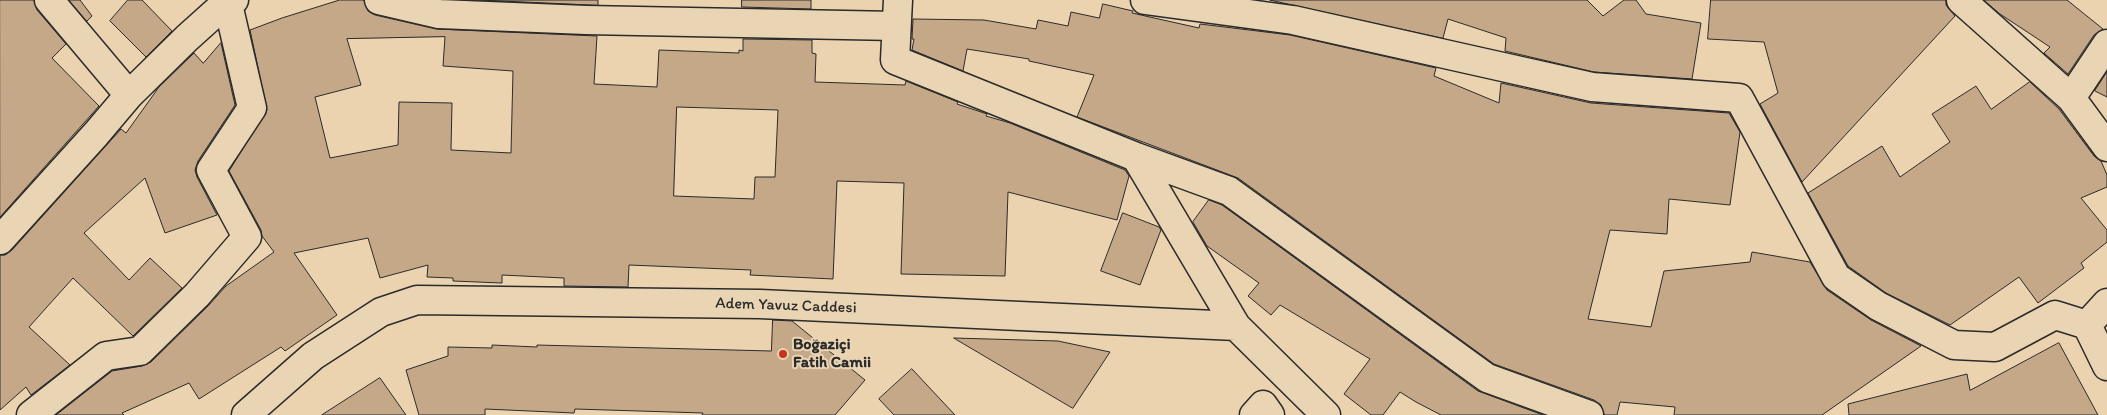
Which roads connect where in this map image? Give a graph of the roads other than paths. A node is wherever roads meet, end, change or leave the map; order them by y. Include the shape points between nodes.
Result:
1 (49, 0) edge
2 (379, 0) edge
3 (1145, 0) edge
4 (1962, 0) edge
5 (229, 1) edge
6 (586, 10) edge
7 (897, 13) edge
8 (2107, 44) edge
9 (129, 95) junction
10 (2071, 98) junction
11 (2107, 147) edge
12 (1136, 157) junction
13 (0, 240) edge
14 (2107, 303) edge
15 (2087, 325) junction
16 (1236, 326) junction
17 (2107, 366) edge
18 (31, 415) edge
19 (246, 415) edge
20 (1254, 415) edge
21 (1270, 415) edge
22 (1326, 415) edge
23 (1590, 415) edge

1 - 9 street
2 - 6 street via 439,14
3 - 15 street via 1293,20 1592,87 1739,98 1836,277 1878,306 1954,345 1995,348 2055,315
4 - 10 street
5 - 9 street
5 - 18 street via 252,108 211,170 248,237 197,295 140,350 106,356
6 - 7 street
7 - 12 street via 895,60
8 - 10 street
9 - 13 street
10 - 11 street
12 - 16 street
12 - 23 street via 1229,191 1487,378
14 - 15 street
15 - 17 street
16 - 19 street, Adem Yavuz Caddesi via 760,304 417,300 381,312 313,356
16 - 22 street
20 - 21 street via 1263,405

